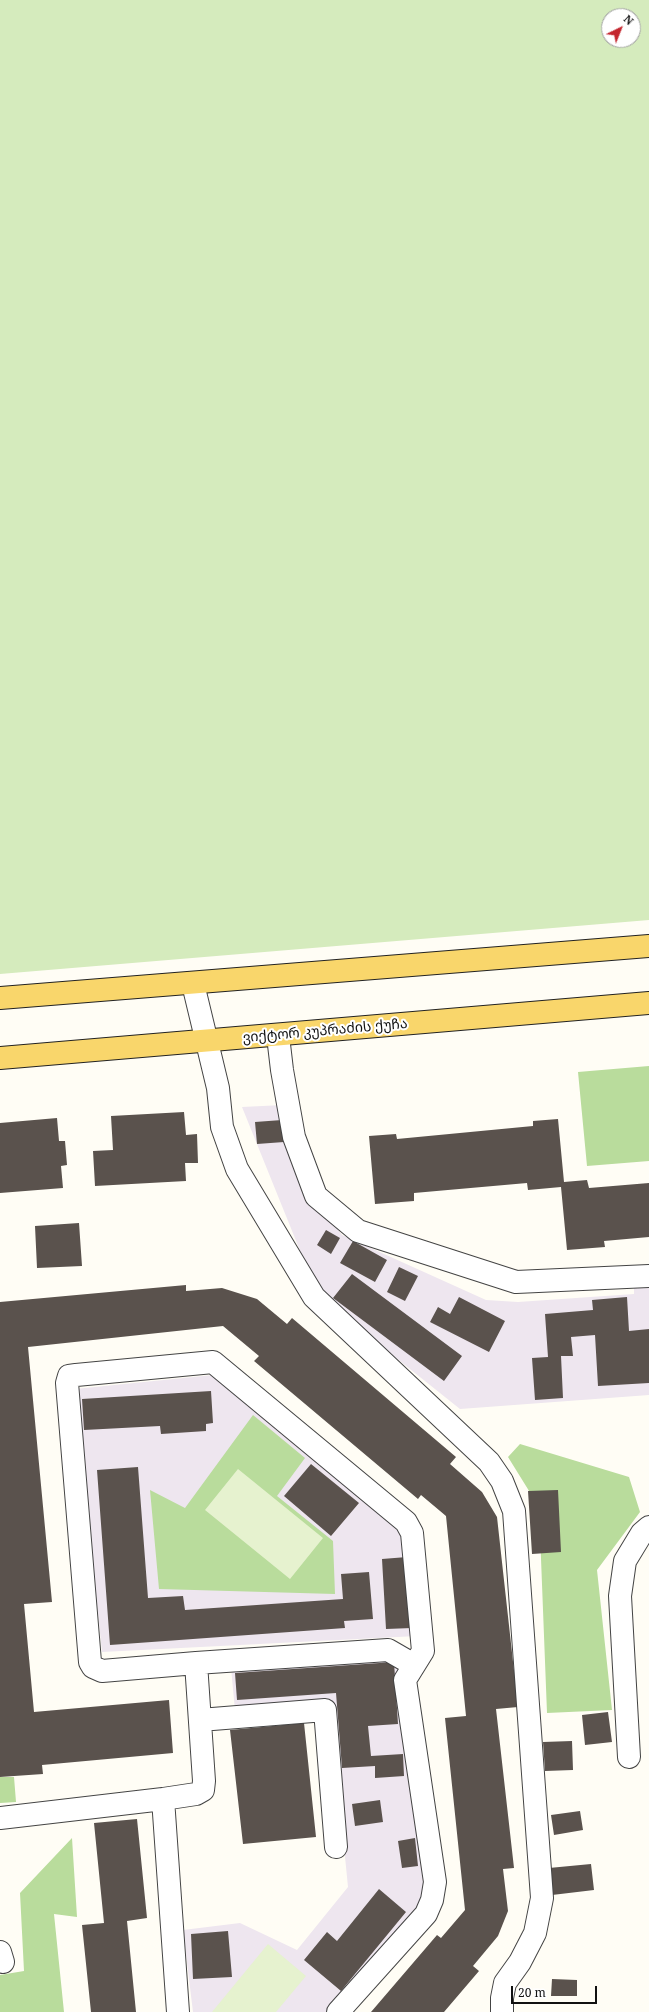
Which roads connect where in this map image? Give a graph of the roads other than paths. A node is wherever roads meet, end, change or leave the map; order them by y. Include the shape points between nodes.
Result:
1 (649, 946) edge
2 (193, 984) junction
3 (0, 998) edge
4 (649, 1003) edge
5 (278, 1036) junction
6 (207, 1041) junction
7 (0, 1058) edge
8 (649, 1276) edge
9 (649, 1527) edge
10 (196, 1663) junction
11 (414, 1665) junction
12 (200, 1720) junction
13 (629, 1757) dead end
14 (163, 1799) junction
15 (0, 1818) edge
16 (336, 1847) dead end
17 (178, 2012) edge
18 (338, 2012) edge
19 (502, 2012) edge

1 - 2 main road
2 - 3 main road
2 - 6 lane
4 - 5 main road, ვიქტორ კუპრაძის ქუჩა
5 - 6 main road, ვიქტორ კუპრაძის ქუჩა
5 - 8 lane via 294,1137 316,1196 358,1231 516,1282
6 - 7 main road, ვიქტორ კუპრაძის ქუჩა
6 - 19 lane via 218,1088 222,1127 237,1169 314,1297 489,1462 502,1481 514,1511 542,1898 535,1932 520,1962 505,1983
9 - 13 lane via 642,1533 625,1561 620,1596
10 - 11 lane via 388,1650
10 - 11 lane via 102,1671 93,1668 90,1662 67,1383 70,1376 213,1362 400,1517 412,1533 422,1651
10 - 12 lane
11 - 18 lane via 405,1680 435,1882 432,1900 426,1914
12 - 14 lane via 203,1790 196,1794
12 - 16 lane via 325,1710
14 - 15 lane
14 - 17 lane

